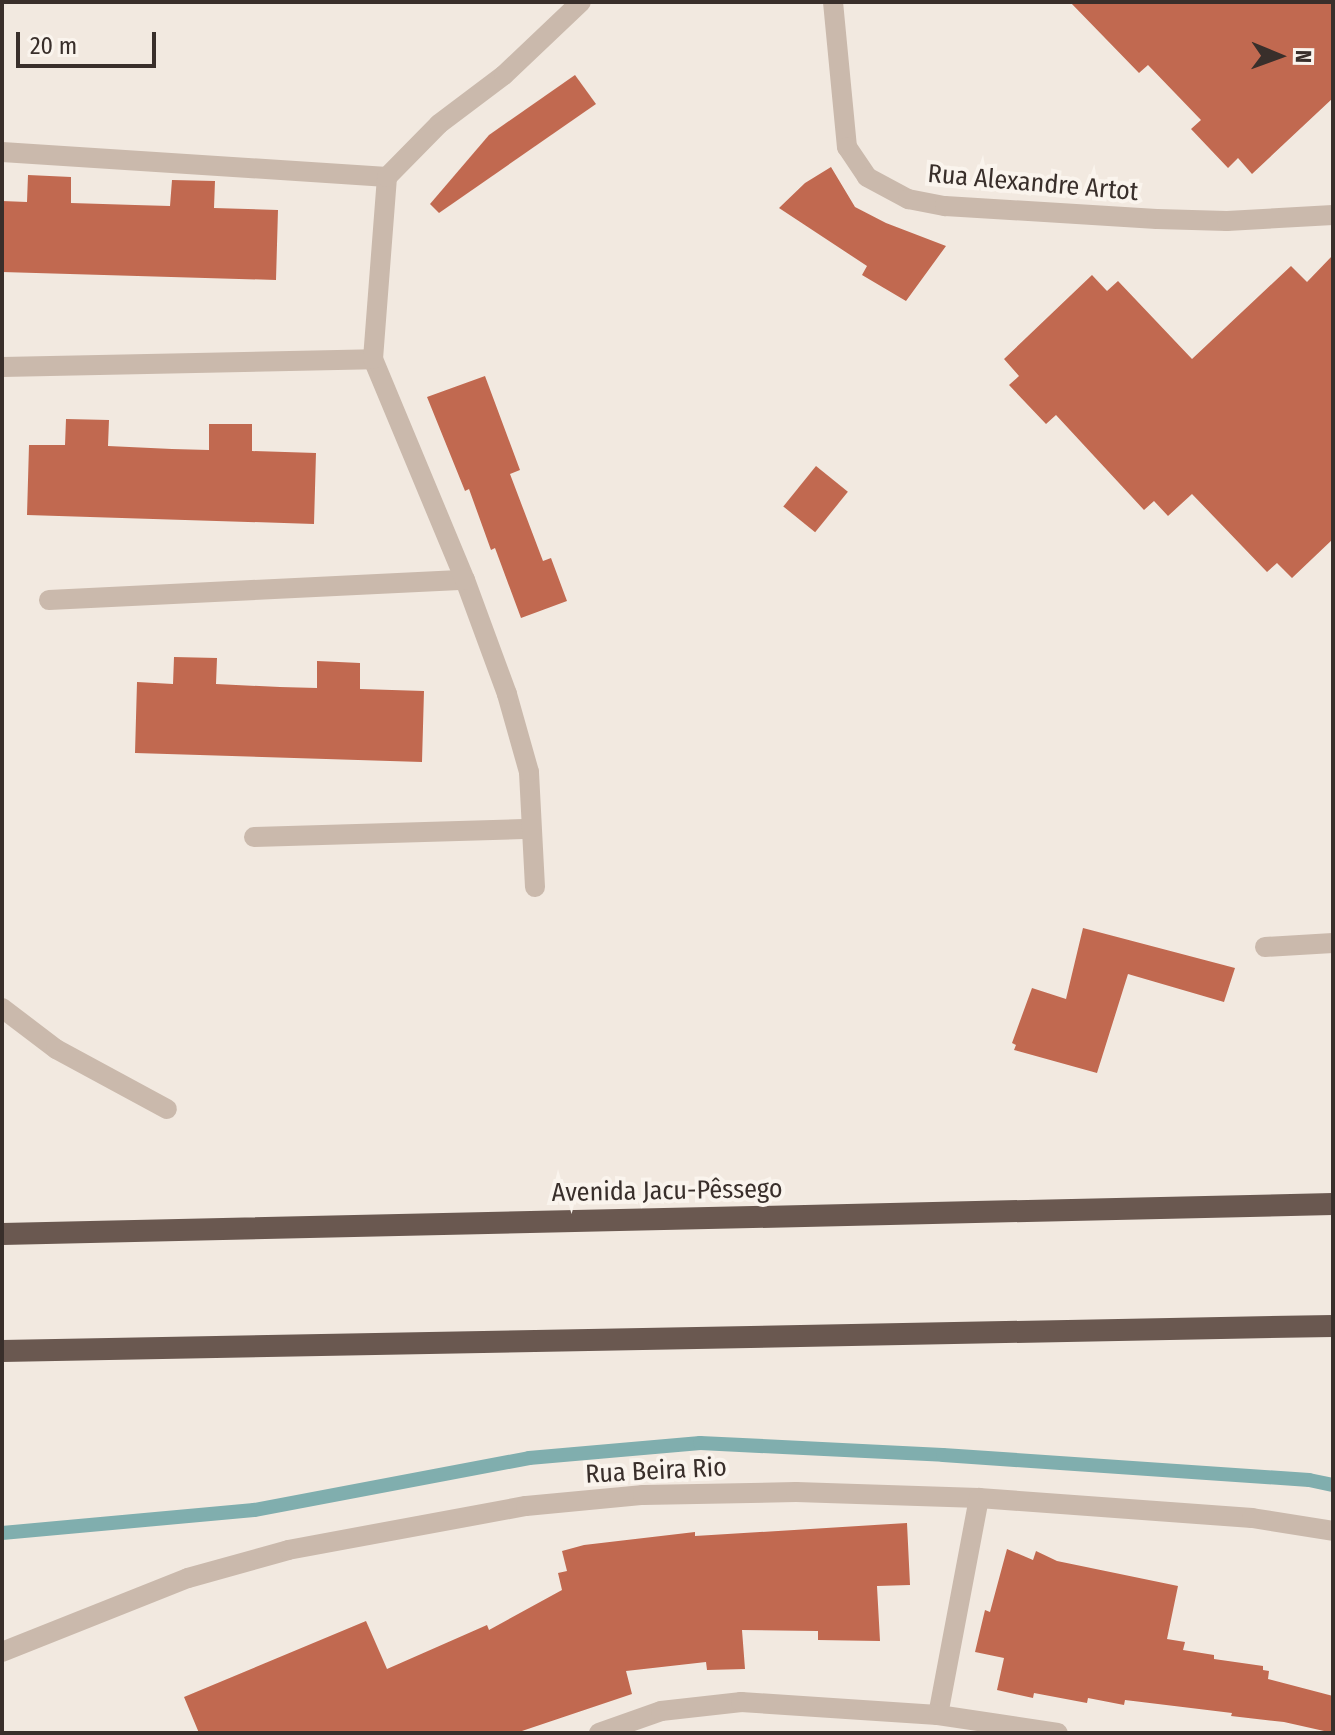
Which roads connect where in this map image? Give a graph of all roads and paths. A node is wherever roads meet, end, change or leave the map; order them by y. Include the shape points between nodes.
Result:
1 (581, 2) edge
2 (833, 2) edge
3 (2, 152) edge
4 (387, 177) junction
5 (1333, 215) edge
6 (373, 359) junction
7 (2, 367) edge
8 (465, 580) junction
9 (49, 600) dead end
10 (531, 829) junction
11 (254, 837) dead end
12 (535, 887) dead end
13 (1333, 943) edge
14 (1265, 947) dead end
15 (2, 1008) edge
16 (167, 1109) dead end
17 (1333, 1204) edge
18 (2, 1234) edge
19 (1333, 1326) edge
20 (2, 1351) edge
21 (979, 1498) junction
22 (1333, 1531) edge
23 (2, 1652) edge
24 (938, 1715) junction
25 (599, 1733) edge
26 (1058, 1733) edge

1 - 4 street via 504,75 439,124
2 - 5 street, Rua Alexandre Artot via 847,147 867,177 908,199 945,206 1157,219
3 - 4 street
4 - 6 street
6 - 7 street
6 - 8 street
8 - 9 street
8 - 10 street via 529,772
10 - 11 street
10 - 12 street
13 - 14 street
15 - 16 street via 56,1049
17 - 18 highway, Avenida Jacu-Pêssego
19 - 20 highway
21 - 22 street, Rua Beira Rio via 1252,1518
21 - 23 street, Rua Beira Rio via 780,1492 643,1495 526,1506 288,1550 188,1578
21 - 24 street
24 - 25 street via 741,1702 661,1711
24 - 26 street

